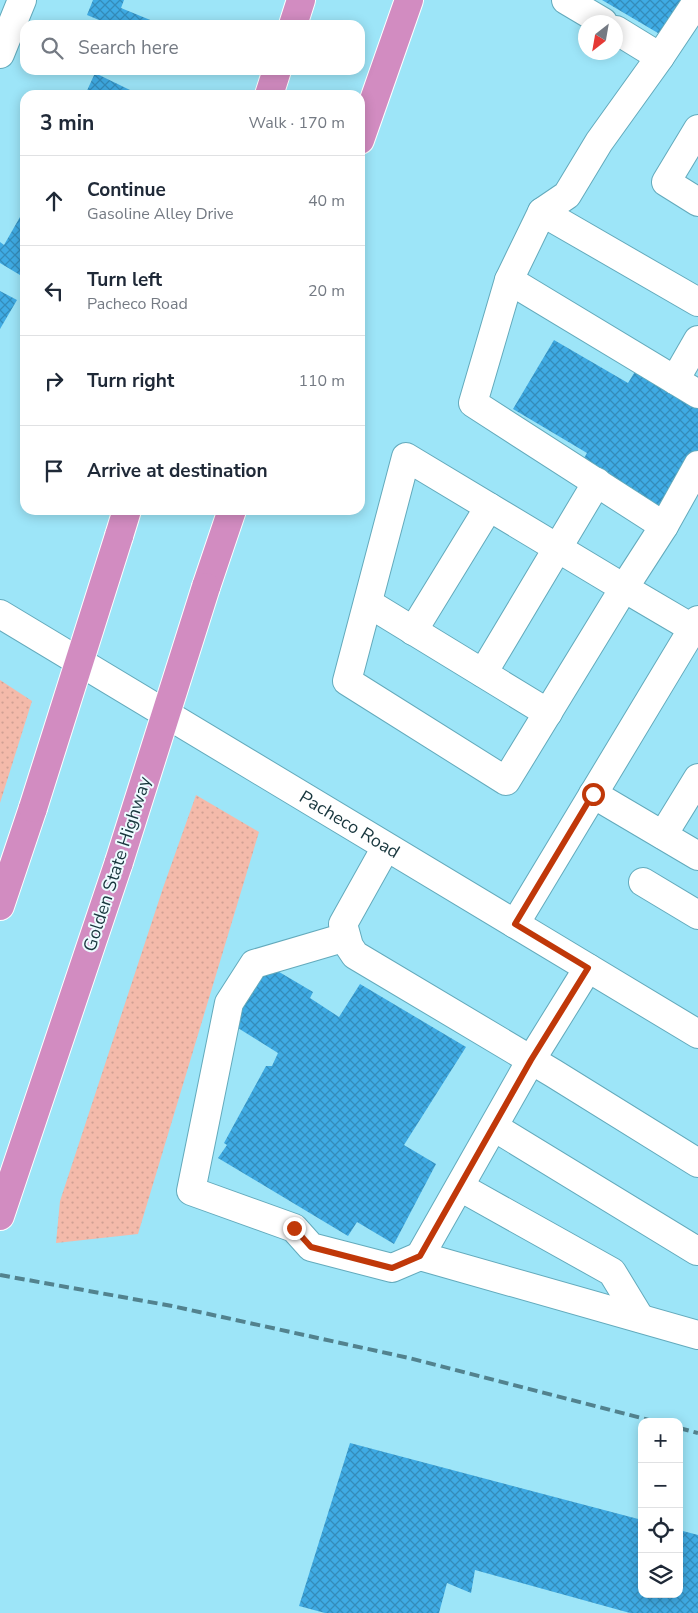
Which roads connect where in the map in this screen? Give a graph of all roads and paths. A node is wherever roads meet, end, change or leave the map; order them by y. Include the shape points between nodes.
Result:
1 (22, 0) edge
2 (301, 0) edge
3 (409, 0) edge
4 (566, 0) edge
5 (698, 0) edge
6 (591, 15) edge
7 (295, 20) edge
8 (623, 34) edge
9 (0, 54) edge
10 (660, 57) junction
11 (275, 75) edge
12 (271, 90) edge
13 (365, 126) edge
14 (698, 129) edge
15 (698, 202) edge
16 (542, 212) junction
17 (508, 280) junction
18 (698, 302) edge
19 (698, 340) edge
20 (675, 380) junction
21 (698, 394) edge
22 (698, 465) edge
23 (596, 482) junction
24 (488, 507) junction
25 (125, 515) edge
26 (230, 515) edge
27 (664, 526) junction
28 (557, 548) junction
29 (624, 588) junction
30 (368, 603) junction
31 (0, 614) edge
32 (695, 624) edge
33 (413, 631) junction
34 (483, 673) junction
35 (548, 713) junction
36 (698, 778) edge
37 (593, 794) junction
38 (663, 835) junction
39 (386, 847) junction
40 (698, 856) edge
41 (643, 882) dead end
42 (0, 906) edge
43 (698, 915) edge
44 (515, 924) junction
45 (346, 937) junction
46 (588, 968) junction
47 (698, 1034) edge
48 (531, 1060) junction
49 (494, 1127) junction
50 (698, 1163) edge
51 (460, 1187) junction
52 (0, 1216) edge
53 (698, 1249) edge
54 (420, 1256) junction
55 (640, 1318) junction
56 (698, 1335) edge

1 - 9 street
2 - 7 highway
3 - 13 highway
4 - 6 street
5 - 10 street
8 - 10 street
10 - 16 street via 599,142 567,195
11 - 12 highway
14 - 15 street via 666,182
16 - 17 street
16 - 18 street
17 - 20 street
17 - 23 street via 473,403
19 - 20 street
20 - 21 street
22 - 27 street
23 - 27 street
23 - 28 street
24 - 28 street
24 - 30 street via 406,457
24 - 33 street
25 - 42 highway, bridge
26 - 52 highway, Golden State Highway, bridge via 119,862
27 - 29 street
28 - 29 street
28 - 34 street
29 - 32 street
29 - 35 street
30 - 33 street
30 - 35 street via 347,681 506,781
31 - 39 street, Pacheco Road
32 - 37 street
33 - 34 street
34 - 35 street
36 - 38 street
37 - 38 street
37 - 44 street
38 - 40 street
39 - 44 street, Pacheco Road
39 - 45 street via 343,924
41 - 43 street
44 - 46 street, Pacheco Road
45 - 48 street via 355,955
45 - 54 street via 254,964 228,1003 191,1191 294,1228 311,1247 392,1268
46 - 47 street, Pacheco Road
46 - 48 street
48 - 49 street
48 - 50 street
49 - 51 street
49 - 53 street via 696,1252
51 - 54 street
51 - 55 street via 612,1272
54 - 55 street
55 - 56 street

